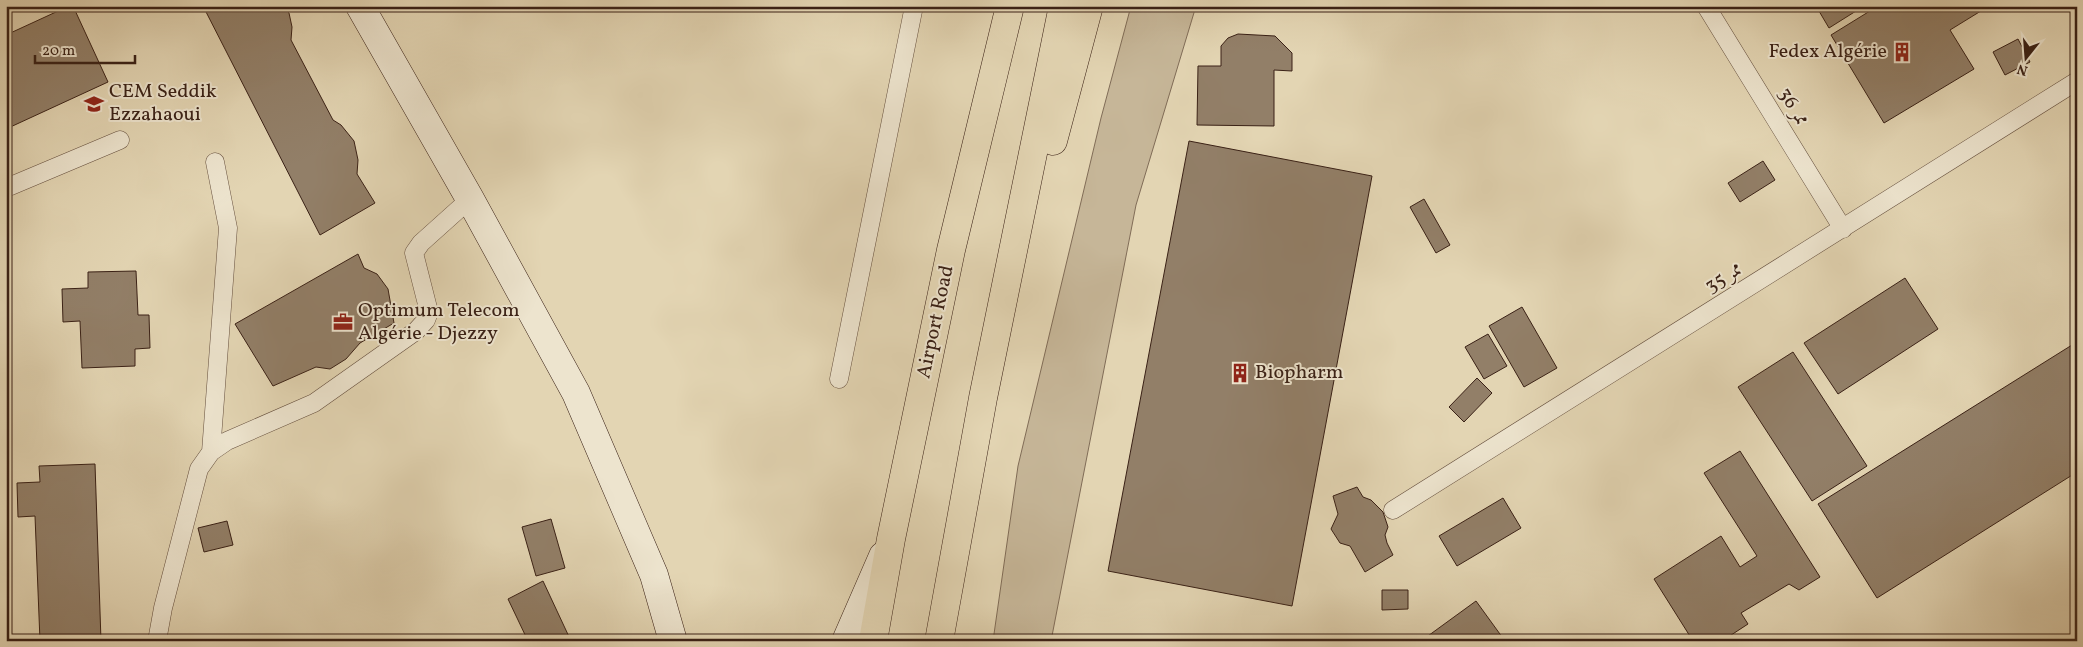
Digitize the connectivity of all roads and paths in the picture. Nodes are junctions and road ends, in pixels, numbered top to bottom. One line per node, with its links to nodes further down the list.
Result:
1 (360, 6): 11 (main road)
2 (914, 6): 13 (lane)
3 (1010, 6): 17 (highway, Airport Road)
4 (1063, 6): 14 (highway)
5 (1089, 6): 14 (highway)
6 (1706, 6): 12 (lane, ممر 36)
7 (2077, 81): 12 (lane, ممر 35)
8 (120, 140): 10 (lane)
9 (215, 162): 15 (lane)
10 (6, 188)
11 (470, 199): 15 (lane); 19 (main road)
12 (1843, 229): 16 (lane, ممر 35)
13 (839, 379)
14 (983, 398): 22 (highway)
15 (211, 452): 18 (lane)
16 (1393, 510)
17 (891, 539): 20 (main road); 21 (highway, Airport Road)
18 (157, 641)
19 (673, 641)
20 (846, 641)
21 (873, 641)
22 (939, 641)

